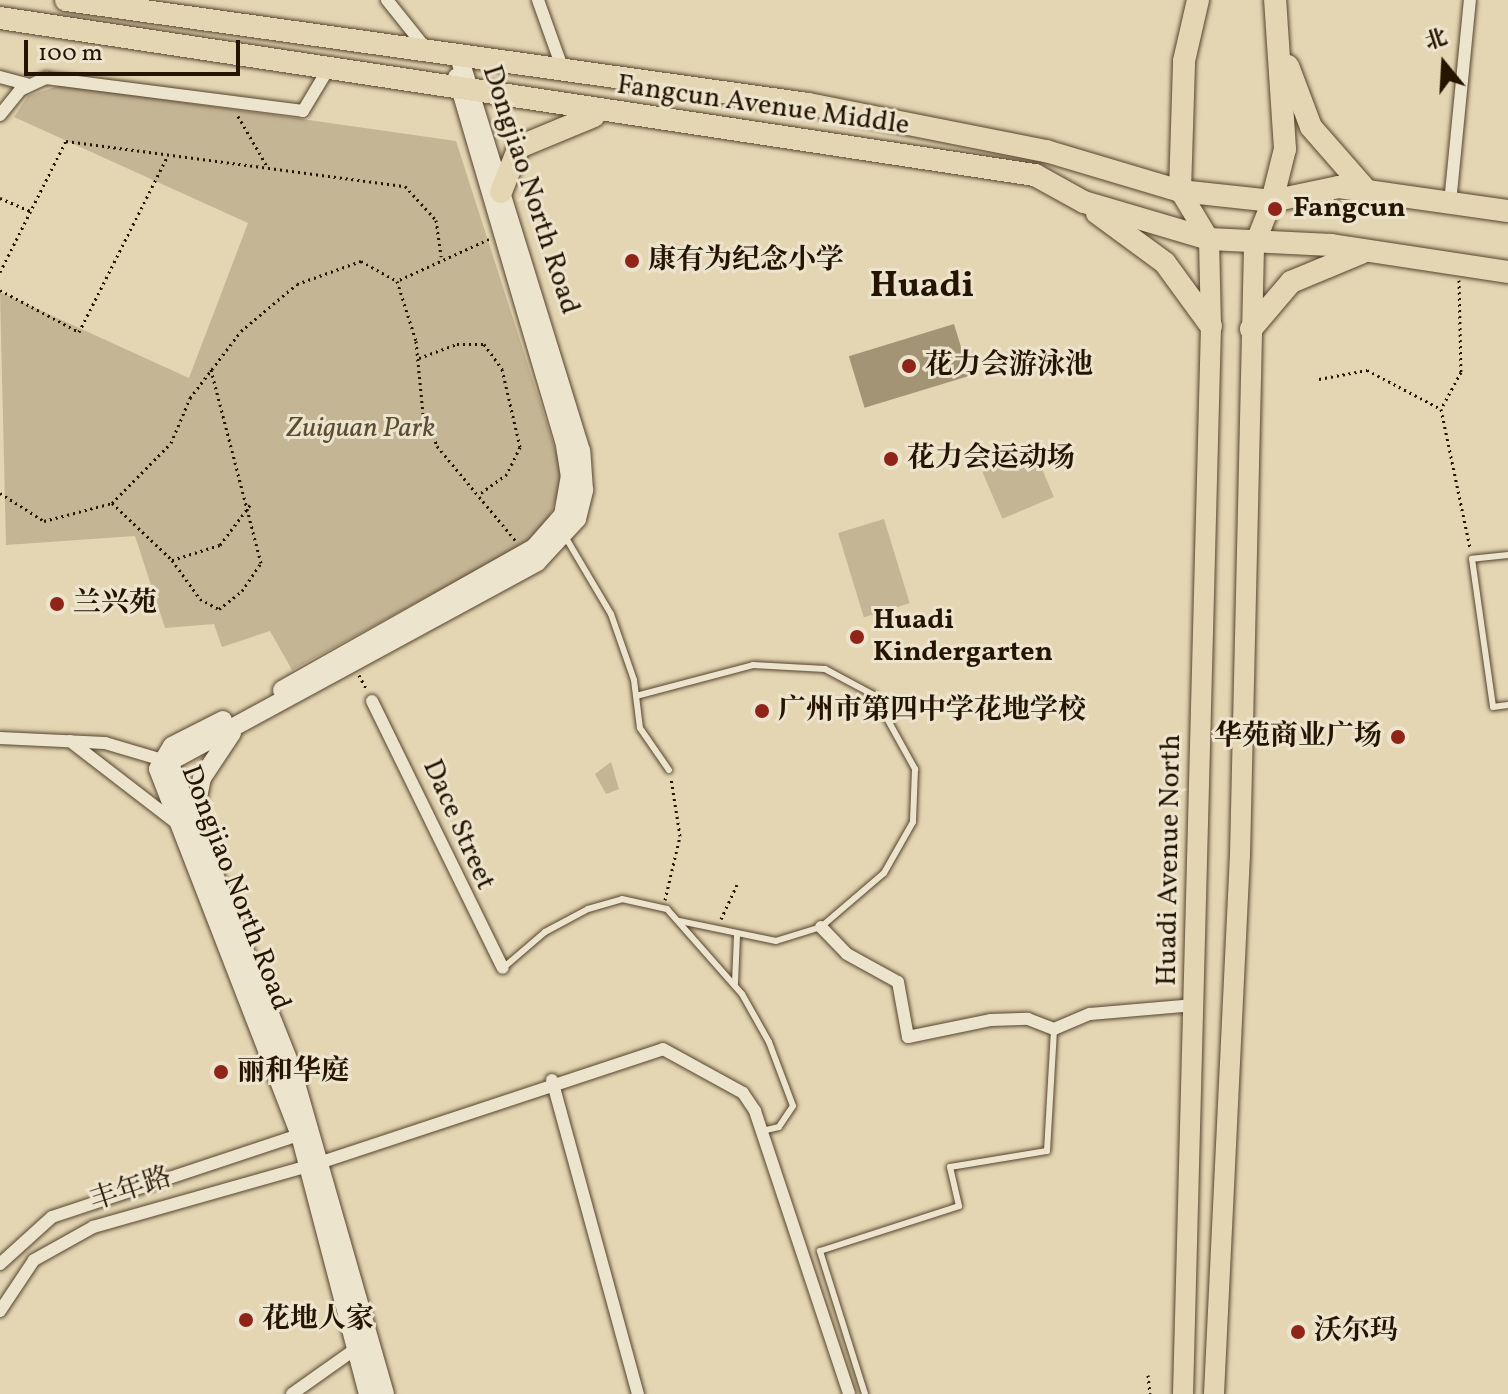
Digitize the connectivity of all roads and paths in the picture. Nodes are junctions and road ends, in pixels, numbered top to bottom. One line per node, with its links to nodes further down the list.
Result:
1 (66, 0): 9 (highway, Fangcun Avenue Middle)
2 (387, 0): 9 (street)
3 (538, 0): 11 (street)
4 (1198, 0): 21 (highway)
5 (1275, 0): 8 (highway)
6 (1470, 0): 27 (street)
7 (6, 19): 12 (highway, Fangcun Avenue Middle)
8 (1281, 47): 22 (highway); 25 (highway)
9 (431, 55): 10 (highway, Fangcun Avenue Middle)
10 (459, 58): 11 (highway, Fangcun Avenue Middle); 15 (main road, Dongjiao North Road)
11 (563, 70): 21 (highway, Fangcun Avenue Middle)
12 (327, 71): 15 (highway, Fangcun Avenue Middle); 16 (street)
13 (0, 77): 14 (street)
14 (29, 84): 16 (street); 18 (street)
15 (462, 92): 17 (highway, Fangcun Avenue Middle); 23 (main road, Dongjiao North Road); 30 (main road, Dongjiao North Road)
16 (228, 99): 20 (path)
17 (602, 114): 23 (highway); 26 (highway, Fangcun Avenue Middle)
18 (0, 115)
19 (168, 154): 20 (path); 28 (path); 39 (path)
20 (268, 168): 34 (path)
21 (1180, 191): 25 (highway, Fangcun Avenue Middle); 31 (main road)
22 (1367, 191): 25 (highway, Fangcun Avenue Middle); 27 (highway, Fangcun Avenue Middle)
23 (501, 192): 50 (main road, Dongjiao North Road)
24 (0, 198): 28 (path)
25 (1272, 201): 32 (main road)
26 (1084, 202): 31 (highway, Fangcun Avenue Middle); 40 (highway)
27 (1450, 203): 29 (highway, Fangcun Avenue Middle)
28 (31, 211): 36 (path)
29 (1508, 211)
30 (500, 235): 34 (path); 51 (main road, Dongjiao North Road)
31 (1209, 239): 32 (highway, Fangcun Avenue Middle); 40 (main road, Huadi Avenue North)
32 (1254, 246): 33 (highway, Fangcun Avenue Middle); 41 (main road)
33 (1384, 252): 35 (highway, Fangcun Avenue Middle); 41 (highway)
34 (441, 257): 38 (path)
35 (1458, 264): 37 (highway, Fangcun Avenue Middle); 45 (path)
36 (0, 272)
37 (1508, 272)
38 (397, 281): 42 (path); 43 (path)
39 (0, 290)
40 (1211, 326): 73 (main road, Huadi Avenue North)
41 (1251, 329): 91 (main road)
42 (419, 358): 47 (path); 47 (path)
43 (211, 368): 48 (path); 49 (path)
44 (1319, 379): 45 (path)
45 (1441, 409): 53 (path)
46 (0, 493): 48 (path)
47 (479, 494): 51 (path)
48 (112, 503): 54 (path)
49 (250, 504): 54 (path); 54 (path)
50 (566, 538): 55 (main road, Dongjiao North Road); 56 (lane)
51 (526, 553): 62 (main road, Dongjiao North Road)
52 (1508, 555): 53 (lane)
53 (1472, 559): 58 (lane)
54 (172, 560)
55 (354, 665): 57 (path); 59 (main road, Dongjiao North Road)
56 (636, 696): 63 (lane); 68 (lane)
57 (372, 701): 71 (street, Dace Street)
58 (1508, 705)
59 (239, 725): 62 (main road, Dongjiao North Road); 64 (main road)
60 (0, 738): 61 (street)
61 (67, 739): 62 (street); 64 (street)
62 (164, 758): 64 (main road, Dongjiao North Road)
63 (669, 770): 66 (path)
64 (186, 822): 77 (main road, Dongjiao North Road)
65 (737, 885): 69 (path)
66 (663, 907): 67 (lane); 71 (lane)
67 (679, 921): 69 (lane); 72 (lane)
68 (821, 927): 70 (lane); 74 (street)
69 (718, 931): 70 (lane)
70 (737, 936): 72 (lane)
71 (503, 968)
72 (736, 987): 76 (lane)
73 (1195, 1005): 74 (street); 90 (main road, Huadi Avenue North)
74 (1054, 1029): 88 (lane)
75 (552, 1080): 76 (street, 丰年路); 78 (street, 丰年路); 86 (street)
76 (762, 1131): 87 (street, 丰年路)
77 (306, 1133): 78 (main road, Dongjiao North Road); 79 (street)
78 (315, 1161): 80 (street, 丰年路); 81 (main road, Dongjiao North Road)
79 (0, 1264)
80 (0, 1311)
81 (364, 1344): 83 (street); 84 (main road, Dongjiao North Road); 85 (main road, Dongjiao North Road)
82 (1148, 1375): 89 (path)
83 (292, 1394)
84 (368, 1394)
85 (385, 1394)
86 (638, 1394)
87 (849, 1394)
88 (865, 1394)
89 (1150, 1394)
90 (1183, 1394)
91 (1214, 1394)

